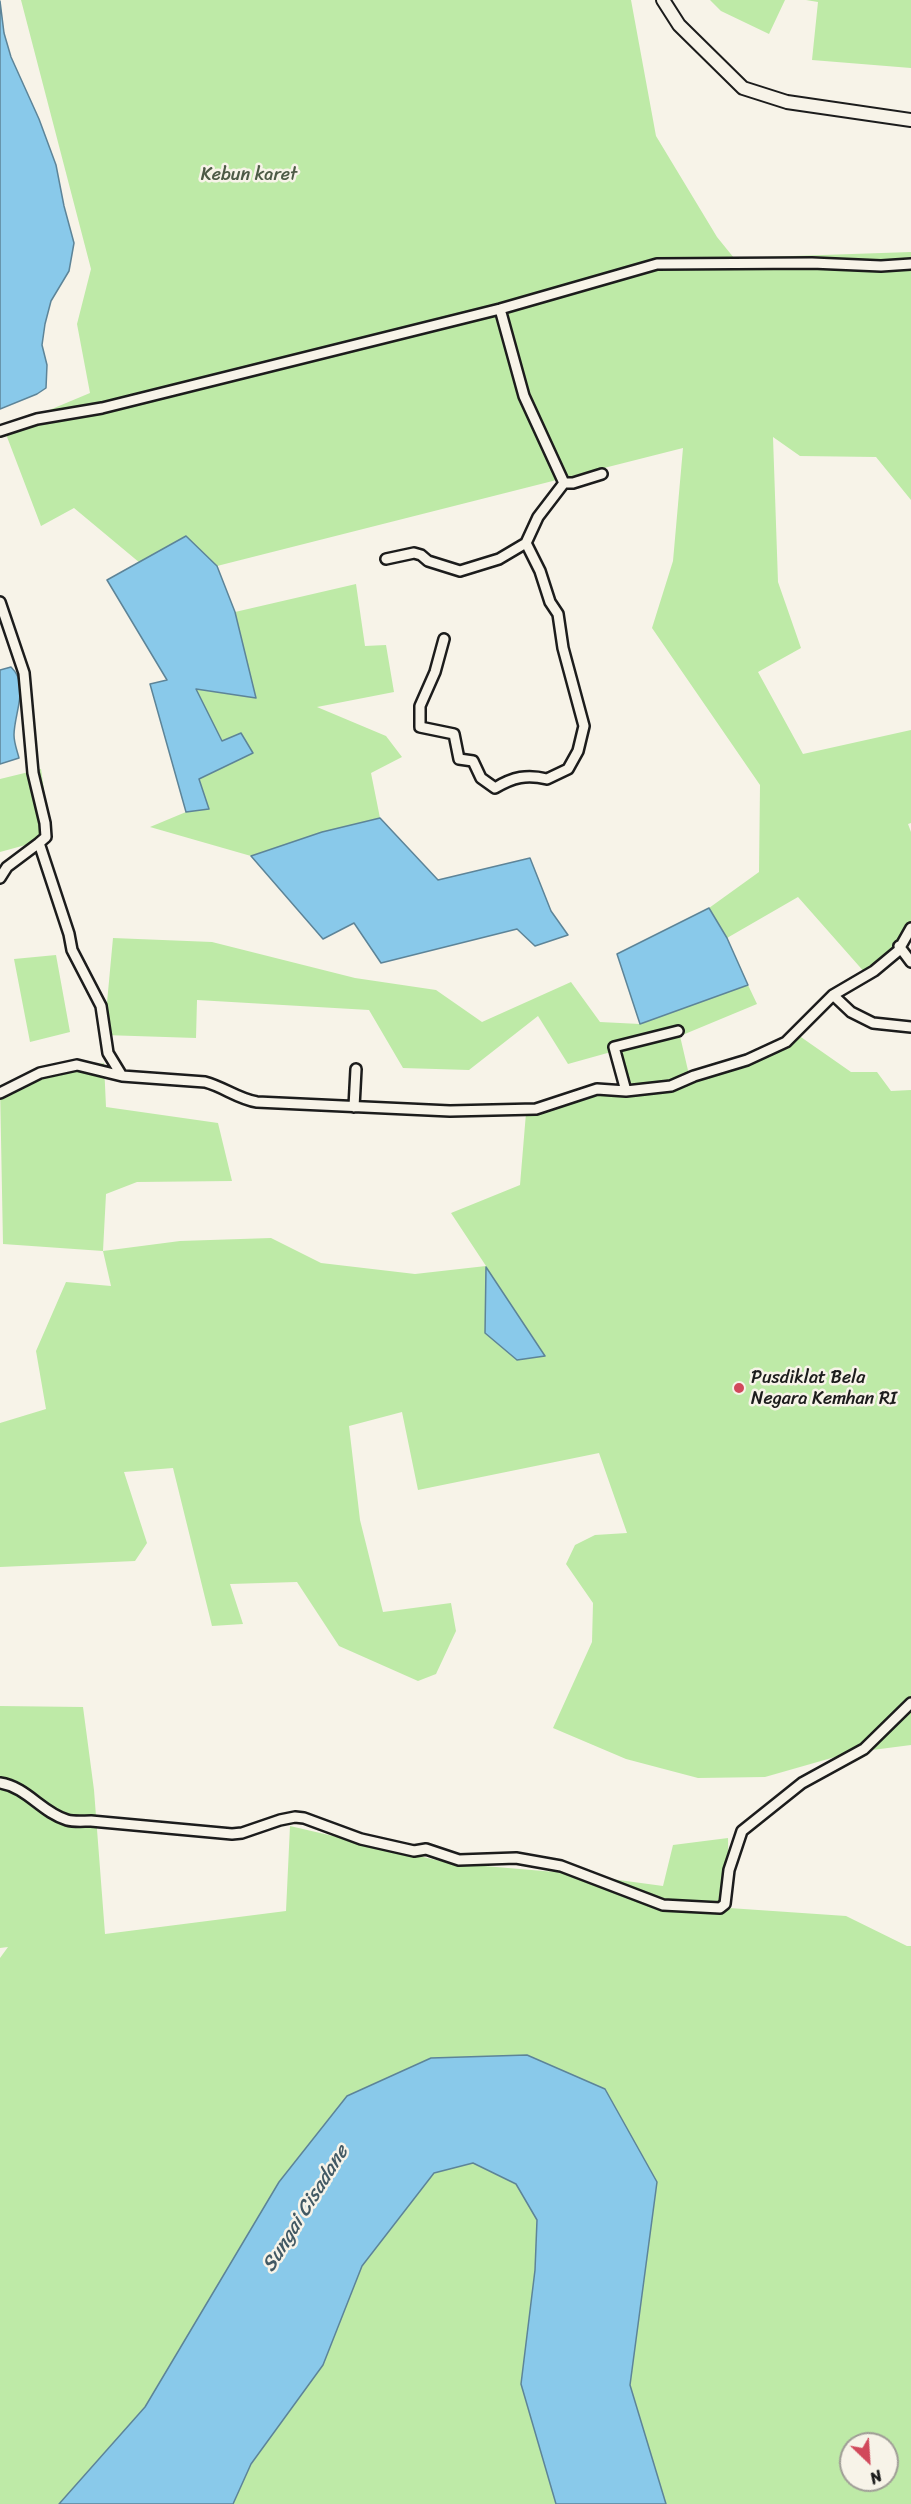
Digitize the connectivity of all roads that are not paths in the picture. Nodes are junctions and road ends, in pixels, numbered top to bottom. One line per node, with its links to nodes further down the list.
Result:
1 (663, 0): 2 (main road)
2 (911, 120)
3 (911, 264): 4 (street)
4 (500, 309): 5 (street); 7 (street)
5 (0, 431)
6 (602, 474): 7 (street)
7 (564, 483): 8 (street)
8 (526, 543): 9 (street); 11 (street)
9 (386, 559)
10 (0, 602): 12 (street)
11 (444, 639)
12 (39, 843): 13 (street); 21 (street)
13 (0, 878)
14 (911, 928): 15 (street)
15 (899, 946): 16 (street); 17 (street)
16 (911, 962)
17 (833, 995): 18 (street); 22 (street)
18 (911, 1026)
19 (678, 1031): 22 (street)
20 (356, 1069): 24 (street)
21 (122, 1076): 23 (street); 24 (street)
22 (626, 1091): 24 (street)
23 (0, 1093)
24 (354, 1107)
25 (911, 1703): 26 (street)
26 (0, 1783)

